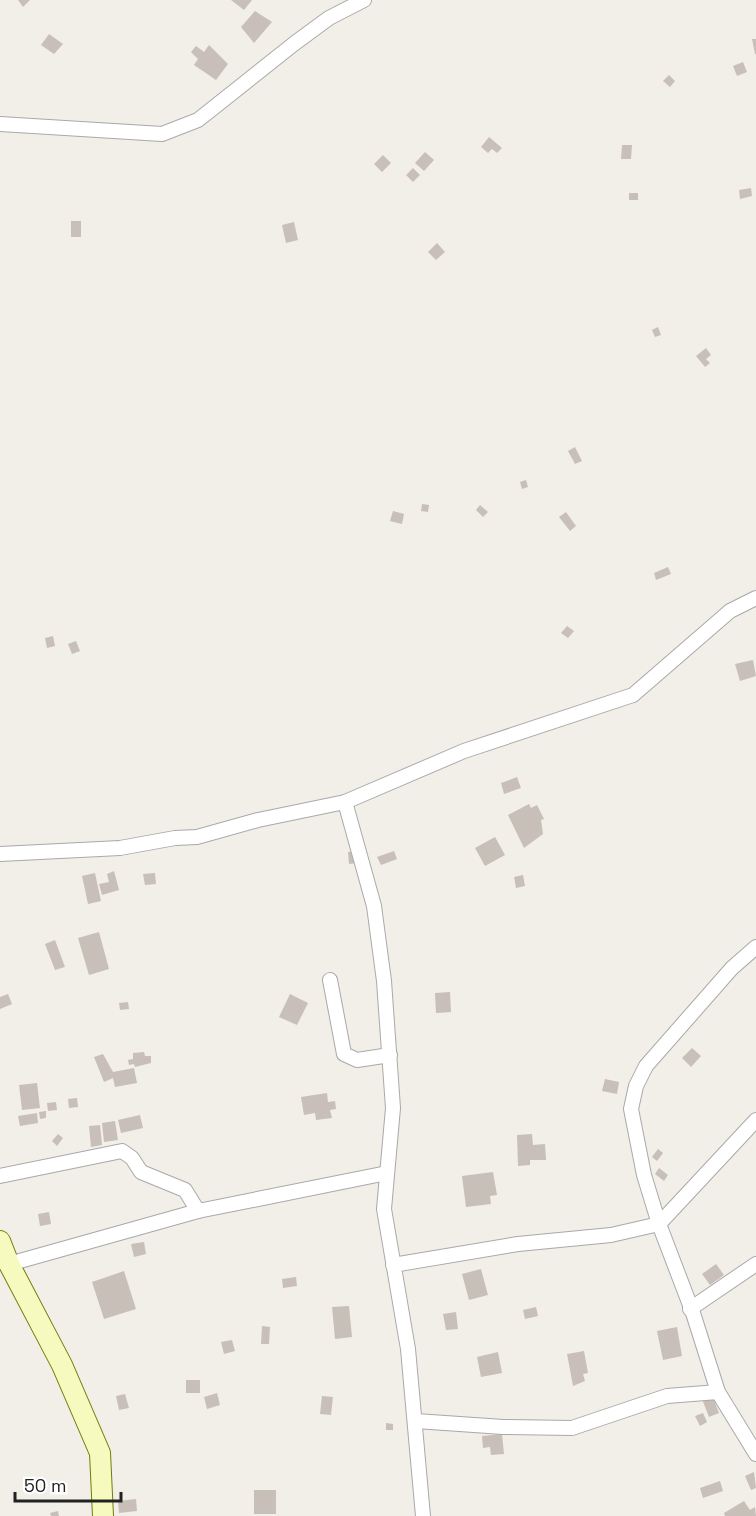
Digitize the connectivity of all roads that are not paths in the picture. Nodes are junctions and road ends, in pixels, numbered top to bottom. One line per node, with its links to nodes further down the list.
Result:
1 (364, 0): 2 (street)
2 (0, 124)
3 (756, 598): 4 (street)
4 (345, 802): 5 (street); 8 (street)
5 (0, 854)
6 (756, 947): 13 (street)
7 (330, 980): 8 (street)
8 (390, 1055): 10 (street)
9 (756, 1120): 13 (street)
10 (387, 1173): 12 (street); 17 (street)
11 (0, 1176): 12 (street)
12 (198, 1211): 15 (street)
13 (659, 1224): 17 (street); 18 (street)
14 (0, 1241): 15 (street)
15 (9, 1264): 22 (street)
16 (756, 1264): 18 (street)
17 (393, 1265): 20 (street)
18 (690, 1309): 19 (street)
19 (718, 1392): 20 (street); 21 (street)
20 (416, 1421): 23 (street)
21 (756, 1454)
22 (103, 1516)
23 (423, 1516)

